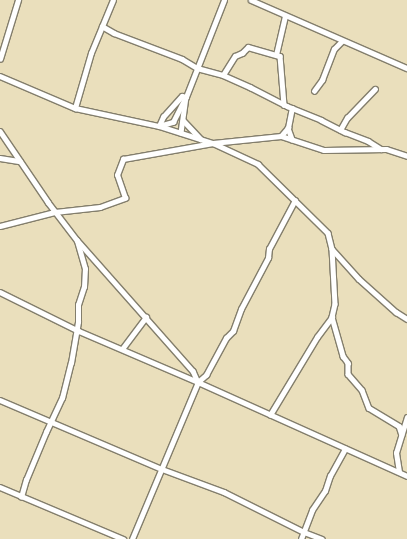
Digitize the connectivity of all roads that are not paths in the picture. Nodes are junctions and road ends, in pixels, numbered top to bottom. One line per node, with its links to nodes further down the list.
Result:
1 (18, 0): 9 (street)
2 (113, 0): 6 (street)
3 (224, 0): 10 (street)
4 (251, 0): 5 (street)
5 (285, 16): 7 (street); 8 (street)
6 (102, 26): 10 (street); 18 (street)
7 (342, 41): 11 (street); 15 (street)
8 (276, 55): 13 (street); 17 (street)
9 (0, 59)
10 (197, 68): 13 (street); 16 (street)
11 (407, 68)
12 (0, 76): 18 (street)
13 (223, 76): 17 (street)
14 (375, 89): 23 (street)
15 (314, 91)
16 (186, 98): 20 (street); 21 (street); 21 (street)
17 (284, 105): 19 (street)
18 (75, 108): 21 (street)
19 (292, 108): 22 (street); 23 (street)
20 (183, 120): 25 (street); 28 (street)
21 (160, 126): 25 (street)
22 (288, 128): 26 (street); 27 (street)
23 (340, 130): 30 (street)
24 (0, 131): 33 (street)
25 (181, 133): 28 (street)
26 (281, 136): 27 (street); 29 (street)
27 (292, 139): 30 (street)
28 (202, 140): 29 (street)
29 (213, 143): 34 (street); 35 (street)
30 (381, 150): 31 (street)
31 (407, 156)
32 (0, 158): 33 (street)
33 (20, 161): 35 (street)
34 (295, 200): 38 (street); 45 (street)
35 (55, 212): 36 (street); 37 (street)
36 (0, 226)
37 (77, 240): 40 (street); 43 (street)
38 (332, 248): 41 (street); 42 (street)
39 (0, 292): 43 (street)
40 (146, 317): 44 (street); 45 (street)
41 (332, 317): 47 (street); 50 (street)
42 (407, 319)
43 (77, 330): 44 (street); 49 (street)
44 (122, 349): 45 (street)
45 (198, 382): 47 (street); 52 (street)
46 (0, 400): 49 (street)
47 (270, 416): 51 (street)
48 (407, 418): 50 (street)
49 (51, 422): 52 (street); 56 (street)
50 (402, 435): 53 (street)
51 (345, 449): 53 (street); 57 (street)
52 (162, 469): 57 (street); 59 (street)
53 (399, 472): 54 (street)
54 (407, 476)
55 (0, 487): 56 (street)
56 (21, 497): 58 (street)
57 (304, 532): 60 (street); 61 (street)
58 (123, 539)
59 (132, 539)
60 (301, 539)
61 (322, 539)

